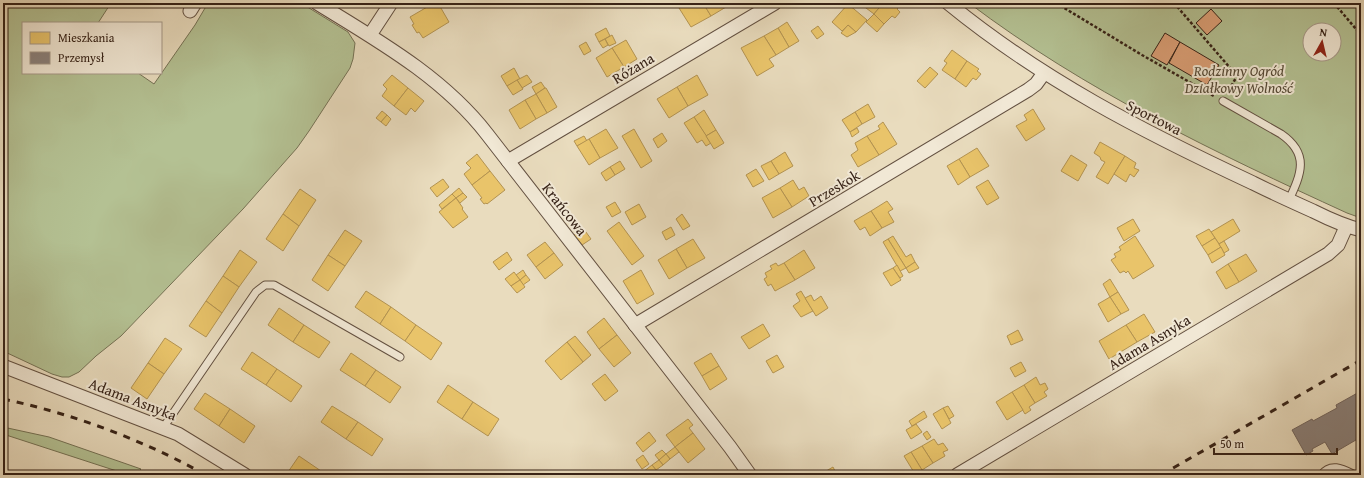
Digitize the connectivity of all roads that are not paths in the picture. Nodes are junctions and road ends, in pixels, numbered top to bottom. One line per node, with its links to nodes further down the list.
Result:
1 (317, 3): 5 (street, Krańcowa)
2 (391, 3): 5 (street)
3 (775, 3): 8 (street, Różana)
4 (948, 3): 6 (street, Sportowa)
5 (370, 35): 8 (street, Krańcowa)
6 (1044, 73): 9 (street, Sportowa); 12 (street, Przeskok)
7 (1223, 101): 9 (lane)
8 (508, 161): 12 (street, Krańcowa)
9 (1289, 200): 10 (street, Sportowa)
10 (1346, 227): 11 (street, Sportowa); 18 (street, Adama Asnyka)
11 (1361, 230)
12 (635, 325): 17 (street, Krańcowa)
13 (400, 357): 15 (lane)
14 (3, 366): 15 (street, Adama Asnyka)
15 (163, 428): 16 (street, Adama Asnyka)
16 (245, 475)
17 (750, 475)
18 (957, 475)
19 (1321, 475): 20 (lane)
20 (1355, 475)

